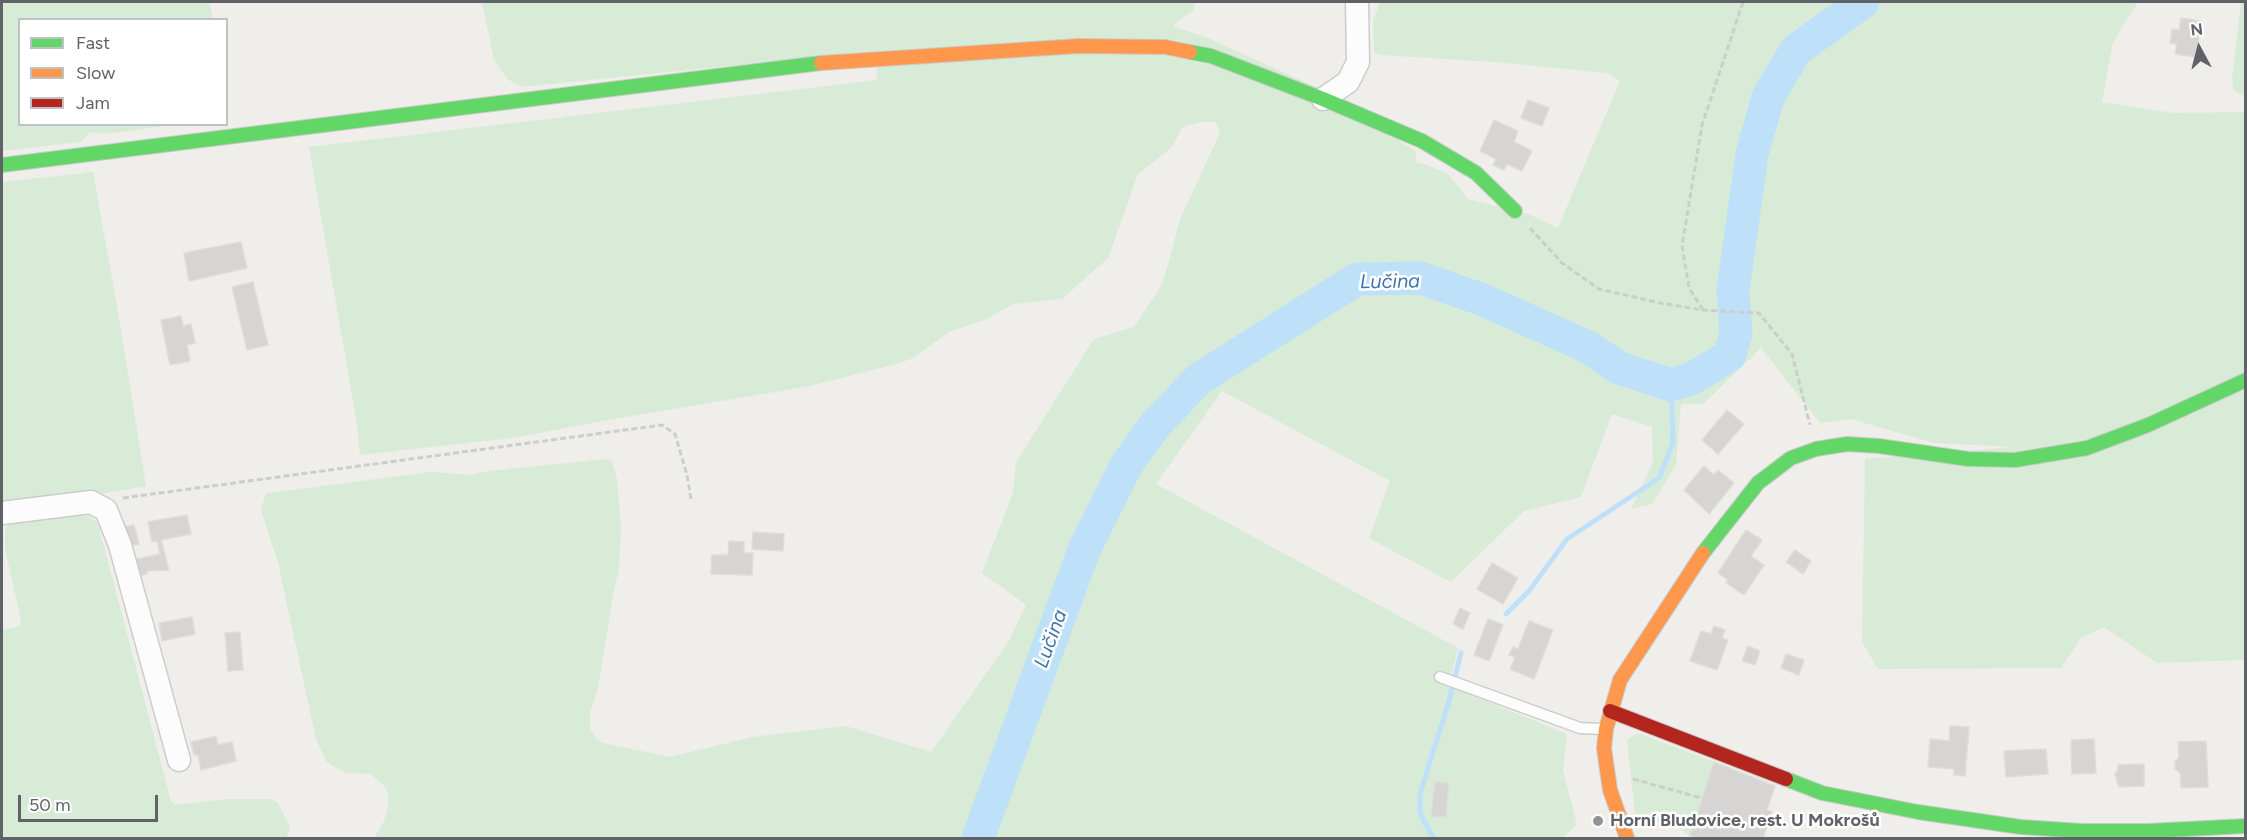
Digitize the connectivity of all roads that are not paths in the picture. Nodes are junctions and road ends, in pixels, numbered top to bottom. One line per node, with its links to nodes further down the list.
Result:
1 (1357, 2): 2 (street)
2 (1323, 99): 3 (street); 4 (street)
3 (2, 165)
4 (1515, 211)
5 (2246, 380): 8 (street)
6 (2, 513): 10 (street)
7 (1445, 679): 9 (lane)
8 (1610, 711): 9 (street); 11 (street)
9 (1606, 729): 12 (street)
10 (179, 760)
11 (2246, 826)
12 (1628, 838)

